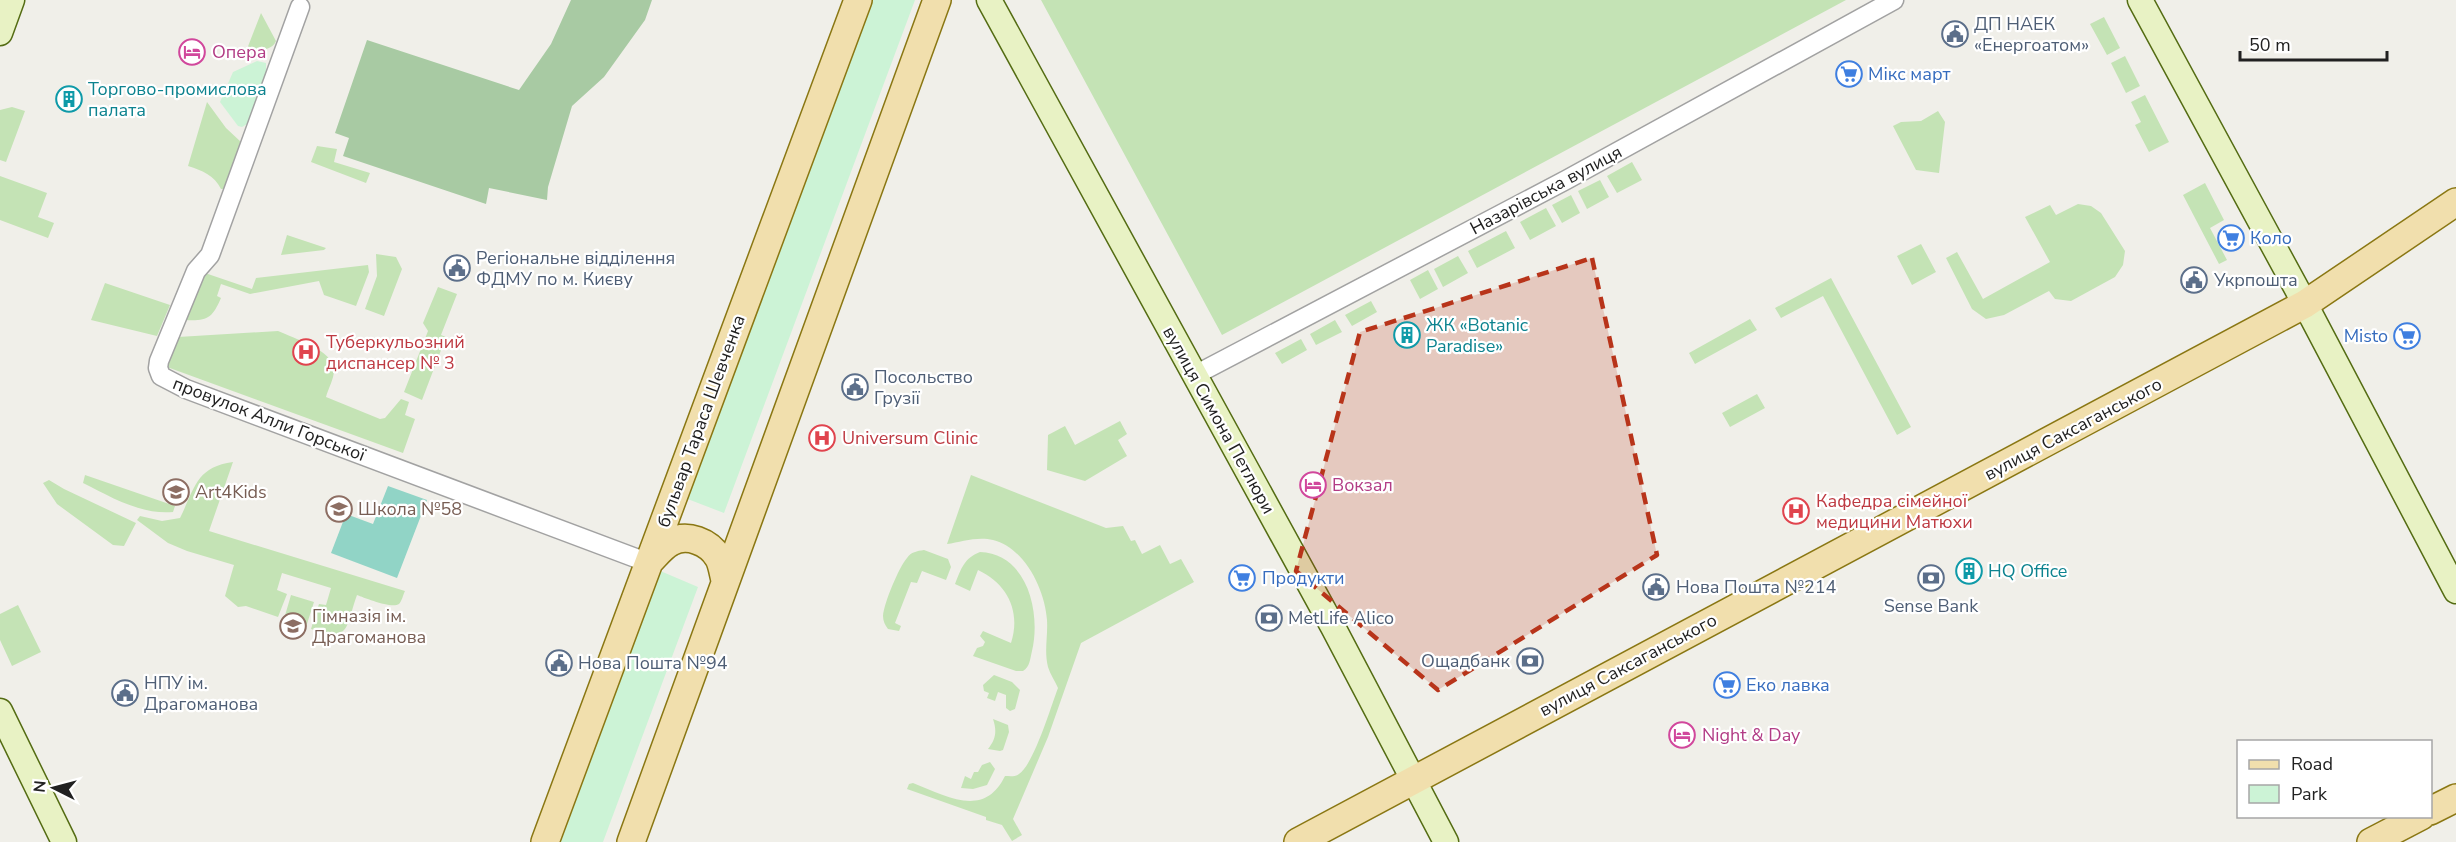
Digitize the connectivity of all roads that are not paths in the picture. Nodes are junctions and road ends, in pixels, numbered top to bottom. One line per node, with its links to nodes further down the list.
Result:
1 (12, 0): 8 (main road)
2 (858, 0): 12 (main road, бульвар Тараса Шевченка)
3 (937, 0): 13 (main road)
4 (989, 0): 11 (main road, вулиця Симона Петлюри)
5 (1894, 0): 11 (street, Назарівська вулиця)
6 (2140, 0): 10 (main road)
7 (300, 7): 12 (street, провулок Алли Горської)
8 (0, 33)
9 (2456, 202): 10 (main road, вулиця Саксаганського)
10 (2305, 304): 14 (main road); 16 (main road, вулиця Саксаганського)
11 (1195, 375): 16 (main road, вулиця Симона Петлюри)
12 (649, 563): 13 (main road); 21 (main road, бульвар Тараса Шевченка)
13 (725, 580): 22 (main road)
14 (2456, 591)
15 (0, 711): 20 (main road)
16 (1414, 779): 23 (main road, вулиця Саксаганського); 24 (main road, вулиця Симона Петлюри)
17 (2456, 798): 18 (main road)
18 (2432, 811)
19 (2417, 818): 25 (main road)
20 (64, 842)
21 (545, 842)
22 (630, 842)
23 (1298, 842)
24 (1446, 842)
25 (2372, 842)

